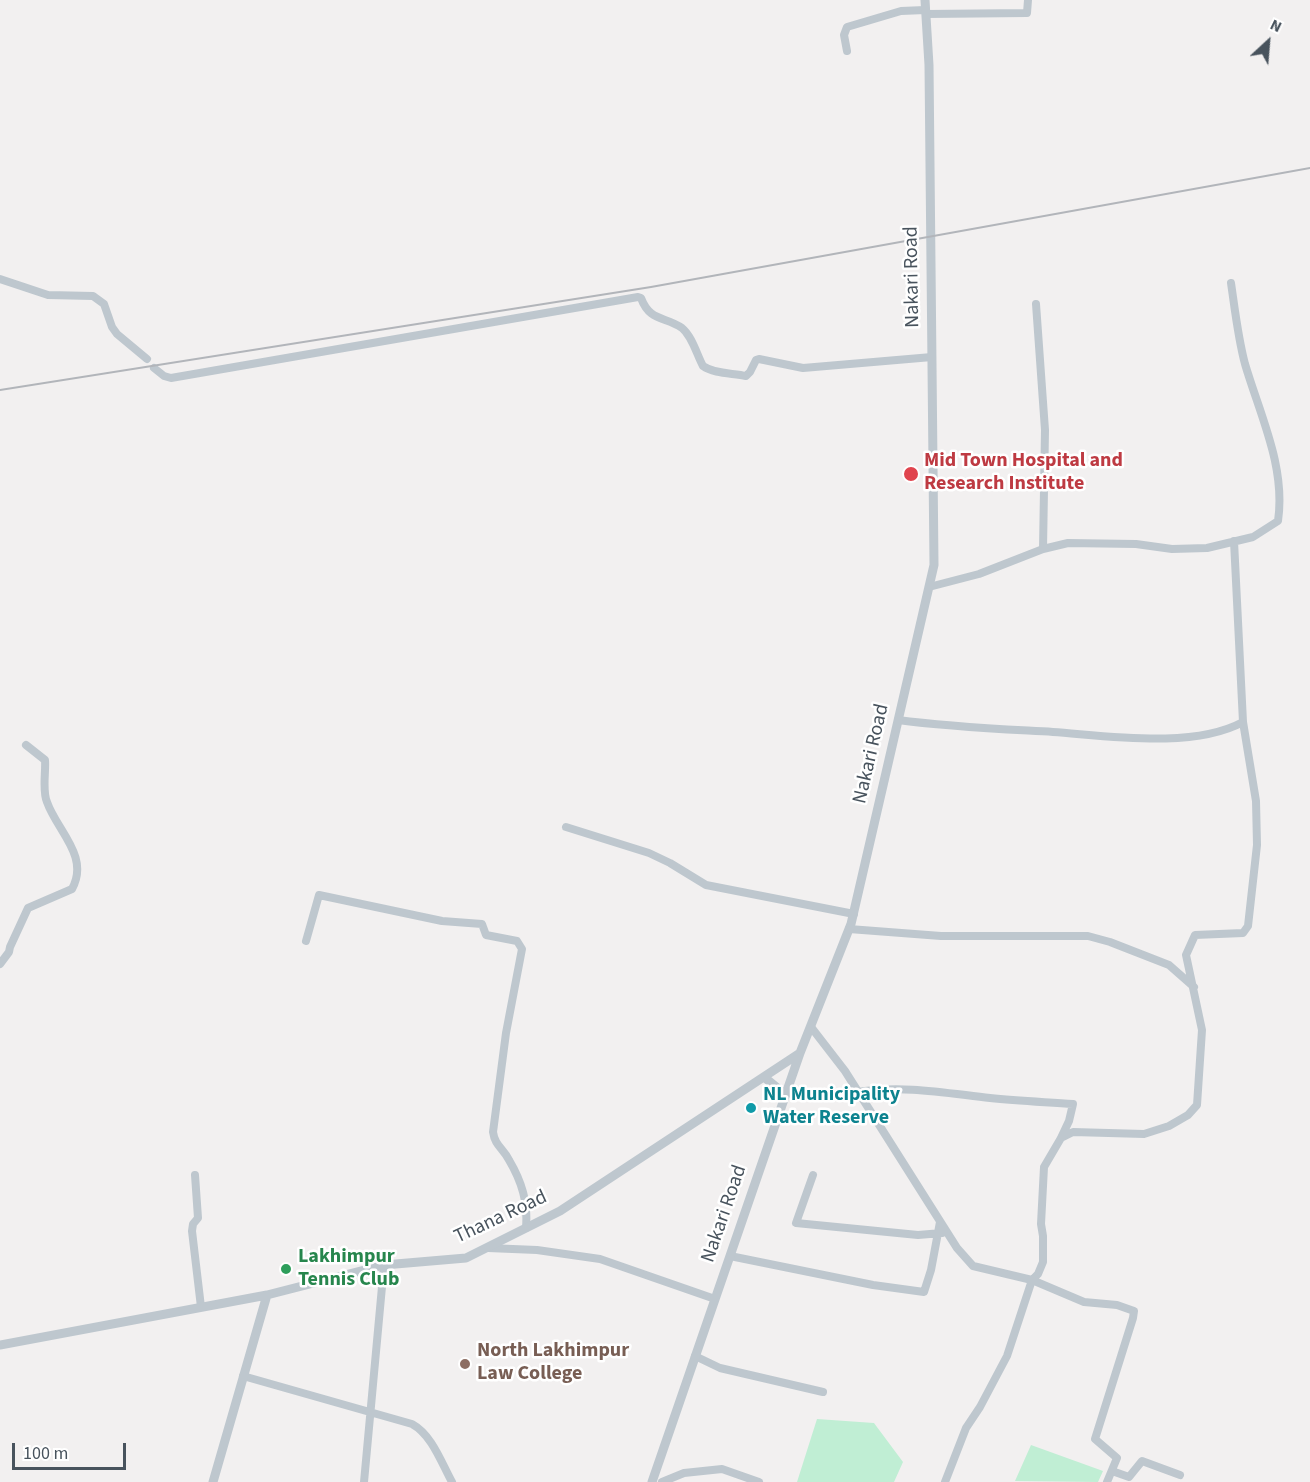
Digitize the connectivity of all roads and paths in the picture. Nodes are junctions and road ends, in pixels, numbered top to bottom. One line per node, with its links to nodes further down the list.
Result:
1 (1028, 0): 2 (street)
2 (925, 8): 3 (street); 7 (street, Nakari Road)
3 (847, 51)
4 (0, 279): 8 (street)
5 (1230, 283): 10 (street)
6 (1036, 304): 11 (street)
7 (932, 357): 9 (street); 12 (street, Nakari Road)
8 (147, 359)
9 (154, 368)
10 (1234, 541): 11 (street); 14 (street)
11 (1044, 549): 12 (street)
12 (929, 587): 13 (street, Nakari Road)
13 (898, 720): 14 (street); 17 (street, Nakari Road)
14 (1243, 722): 21 (street)
15 (26, 745): 20 (street)
16 (566, 827): 17 (street)
17 (854, 914): 18 (street, Nakari Road)
18 (849, 929): 21 (street); 22 (street, Nakari Road)
19 (306, 941): 30 (street)
20 (0, 964)
21 (1194, 987): 27 (street)
22 (811, 1027): 23 (street, Nakari Road); 25 (street)
23 (800, 1053): 24 (street, Thana Road); 26 (street, Nakari Road)
24 (764, 1077): 26 (street); 30 (street, Thana Road)
25 (858, 1092): 27 (street); 31 (street)
26 (786, 1095): 33 (street, Nakari Road)
27 (1061, 1138): 35 (street)
28 (195, 1175): 38 (street)
29 (813, 1175): 31 (street)
30 (526, 1228): 32 (street, Thana Road)
31 (942, 1233): 33 (street); 35 (street)
32 (486, 1248): 34 (street, Thana Road); 37 (street)
33 (730, 1256): 37 (street, Nakari Road)
34 (384, 1265): 36 (street, Thana Road); 43 (street)
35 (1032, 1280): 44 (street); 52 (street)
36 (267, 1295): 38 (street, Thana Road); 41 (street)
37 (715, 1299): 40 (street, Nakari Road)
38 (201, 1307): 39 (street, Thana Road)
39 (0, 1345)
40 (695, 1356): 42 (street); 49 (street, Nakari Road)
41 (243, 1376): 43 (street); 46 (street)
42 (823, 1392)
43 (371, 1412): 47 (street); 48 (street)
44 (1112, 1471): 45 (street); 53 (street)
45 (1180, 1475)
46 (213, 1482)
47 (364, 1482)
48 (452, 1482)
49 (652, 1482)
50 (662, 1482): 51 (street)
51 (759, 1482)
52 (945, 1482)
53 (1107, 1482)

